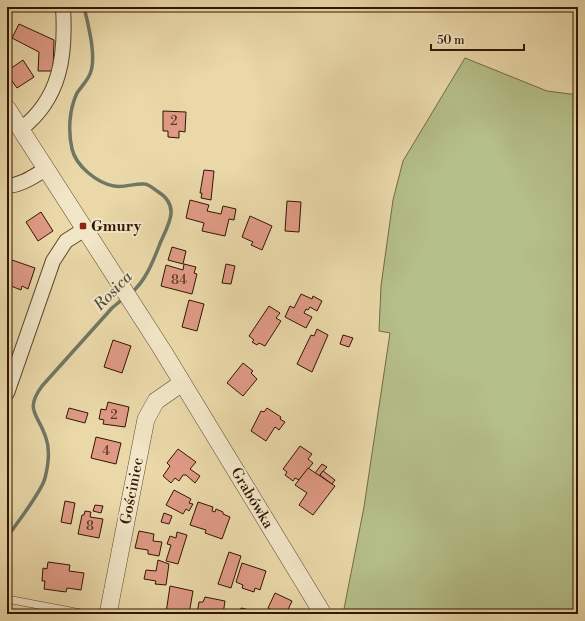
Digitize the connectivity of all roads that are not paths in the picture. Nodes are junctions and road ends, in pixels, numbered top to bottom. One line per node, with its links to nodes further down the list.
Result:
1 (63, 7): 3 (street)
2 (7, 108): 3 (street, Grabówka)
3 (21, 129): 4 (street, Grabówka)
4 (46, 169): 5 (street); 6 (street, Grabówka)
5 (7, 186)
6 (85, 230): 7 (street, Grabówka); 8 (street)
7 (182, 383): 11 (street, Gościniec); 12 (street, Grabówka)
8 (7, 392)
9 (7, 599): 10 (lane)
10 (86, 614)
11 (108, 614)
12 (323, 614)

